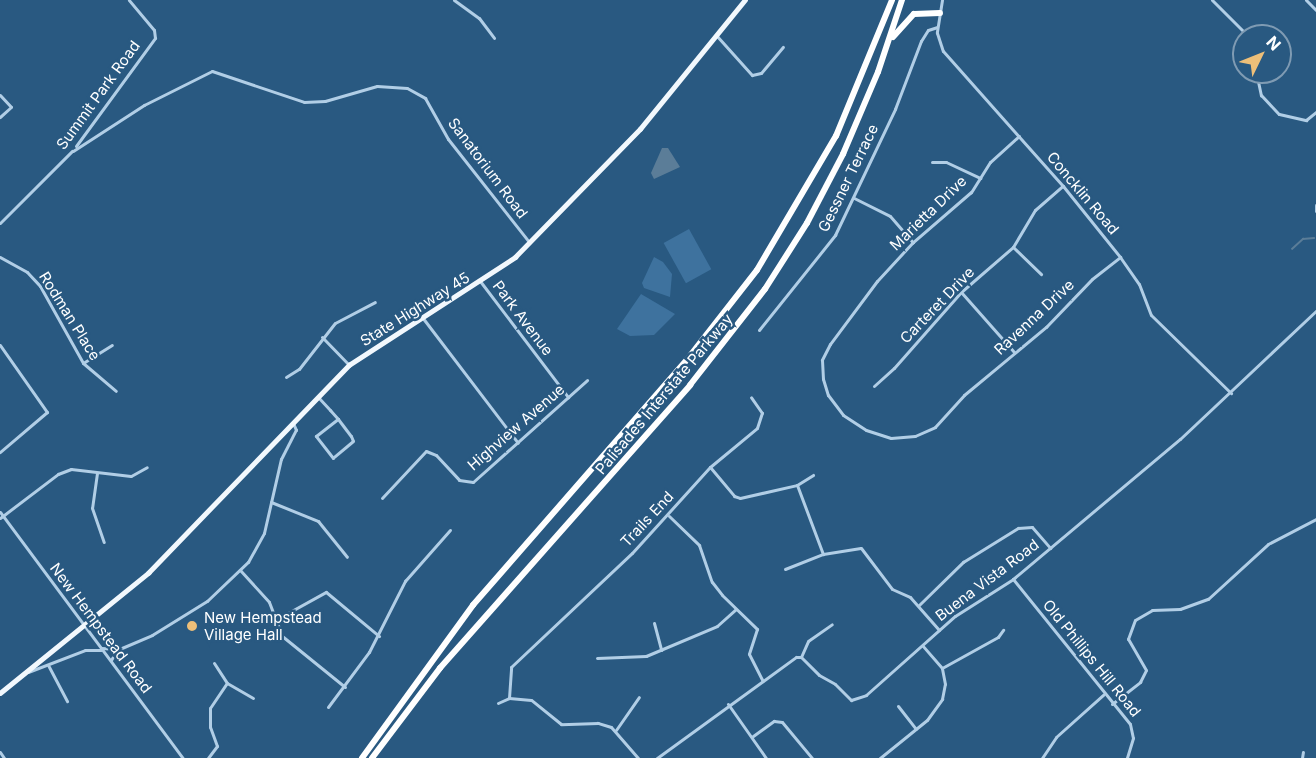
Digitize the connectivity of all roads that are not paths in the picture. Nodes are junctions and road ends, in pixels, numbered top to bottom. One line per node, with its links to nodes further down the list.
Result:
1 (129, 0): 22 (street, Summit Park Road)
2 (454, 0): 14 (street)
3 (745, 0): 13 (main road, State Highway 45)
4 (892, 0): 122 (highway, Palisades Interstate Parkway)
5 (902, 0): 16 (highway, Palisades Interstate Parkway)
6 (942, 0): 10 (street, Concklin Road)
7 (1212, 0): 11 (street)
8 (1306, 0): 9 (street)
9 (1316, 10)
10 (940, 13): 12 (street, Concklin Road); 16 (highway)
11 (1236, 24)
12 (938, 27): 21 (street, Concklin Road); 26 (street, Gessner Terrace)
13 (716, 36): 15 (street); 31 (main road, State Highway 45)
14 (494, 38)
15 (783, 47)
16 (874, 82): 123 (highway, Palisades Interstate Parkway)
17 (1257, 84): 19 (street)
18 (0, 95): 20 (street)
19 (1316, 112)
20 (0, 117)
21 (1019, 136): 24 (street, Marietta Drive); 25 (street, Concklin Road)
22 (73, 151): 29 (street, Summit Park Road); 31 (street, Sanatorium Road)
23 (932, 162): 24 (street)
24 (980, 178): 30 (street, Marietta Drive)
25 (1064, 186): 32 (street, Carteret Drive); 34 (street, Concklin Road)
26 (854, 198): 30 (street); 41 (street, Gessner Terrace)
27 (1316, 205): 28 (street)
28 (1316, 211)
29 (0, 223)
30 (913, 242): 53 (street, Marietta Drive)
31 (530, 243): 36 (main road, State Highway 45)
32 (1013, 247): 35 (street); 37 (street, Carteret Drive)
33 (0, 257): 46 (street, Rodman Place)
34 (1120, 257): 45 (street, Ravenna Drive); 52 (street, Concklin Road)
35 (1041, 274)
36 (480, 281): 40 (main road, State Highway 45); 56 (street, Park Avenue)
37 (961, 292): 45 (street); 50 (street, Carteret Drive)
38 (375, 302): 42 (street)
39 (1316, 311): 52 (street, Buena Vista Road)
40 (422, 317): 47 (main road, State Highway 45); 59 (street)
41 (759, 330)
42 (322, 337): 47 (street); 48 (street)
43 (0, 345): 60 (street)
44 (112, 345): 46 (street)
45 (1015, 353): 53 (street, Ravenna Drive)
46 (83, 363): 51 (street, Rodman Place)
47 (349, 365): 54 (main road, State Highway 45)
48 (286, 377)
49 (587, 380): 56 (street, Highview Avenue)
50 (874, 386)
51 (116, 391)
52 (1231, 393): 73 (street, Buena Vista Road)
53 (964, 395)
54 (316, 396): 57 (street); 58 (main road, State Highway 45)
55 (751, 397): 62 (street, Trails End)
56 (568, 398): 59 (street, Highview Avenue)
57 (338, 419): 57 (street)
58 (292, 421): 67 (street); 84 (main road, State Highway 45)
59 (518, 443): 66 (street, Highview Avenue)
60 (0, 452)
61 (147, 467): 63 (street)
62 (710, 467): 65 (street); 69 (street, Trails End)
63 (97, 473): 68 (street); 72 (street)
64 (813, 475): 65 (street)
65 (796, 486): 74 (street)
66 (382, 498)
67 (271, 502): 75 (street); 77 (street)
68 (1, 515): 84 (street, New Hempstead Road)
69 (669, 516): 80 (street); 107 (street, Trails End)
70 (1316, 519): 111 (street)
71 (450, 530): 87 (street)
72 (104, 542)
73 (1050, 548): 78 (street, Buena Vista Road); 79 (street)
74 (823, 554): 76 (street); 79 (street)
75 (347, 557)
76 (785, 569)
77 (240, 570): 81 (street); 90 (street)
78 (1013, 579): 85 (street, Buena Vista Road); 104 (street, Old Phillips Hill Road)
79 (919, 605): 85 (street)
80 (736, 609): 91 (street); 100 (street)
81 (277, 619): 87 (street); 102 (street)
82 (654, 622): 91 (street)
83 (832, 624): 93 (street)
84 (85, 627): 88 (street, New Hempstead Road); 99 (main road, State Highway 45)
85 (939, 630): 89 (street, Buena Vista Road)
86 (1003, 630): 98 (street)
87 (379, 636): 102 (street)
88 (99, 646): 90 (street); 92 (street, New Hempstead Road)
89 (923, 646): 93 (street, Buena Vista Road); 98 (street)
90 (121, 648): 95 (street)
91 (661, 650): 94 (street)
92 (104, 652): 95 (street, New Hempstead Road); 97 (street)
93 (801, 657): 100 (street)
94 (597, 658)
95 (111, 660): 120 (street, New Hempstead Road)
96 (214, 663): 101 (street)
97 (48, 665): 99 (street); 108 (street)
98 (942, 668): 114 (street)
99 (26, 672): 103 (main road, State Highway 45)
100 (763, 681): 110 (street)
101 (227, 683): 106 (street); 121 (street)
102 (345, 687): 113 (street)
103 (0, 693)
104 (1104, 694): 111 (street, Old Phillips Hill Road); 129 (street)
105 (639, 697): 115 (street)
106 (254, 698)
107 (509, 698): 109 (street); 115 (street)
108 (67, 701)
109 (498, 703)
110 (728, 704): 116 (street); 125 (street)
111 (1112, 704): 130 (street, Old Phillips Hill Road)
112 (898, 706): 114 (street)
113 (328, 707)
114 (916, 729): 128 (street)
115 (616, 730): 124 (street)
116 (753, 736): 126 (street); 127 (street)
117 (0, 752): 119 (street)
118 (1303, 752): 131 (street)
119 (4, 758)
120 (183, 758)
121 (208, 758)
122 (361, 758)
123 (372, 758)
124 (638, 758)
125 (657, 758)
126 (766, 758)
127 (812, 758)
128 (880, 758)
129 (1042, 758)
130 (1127, 758)
131 (1302, 758)

